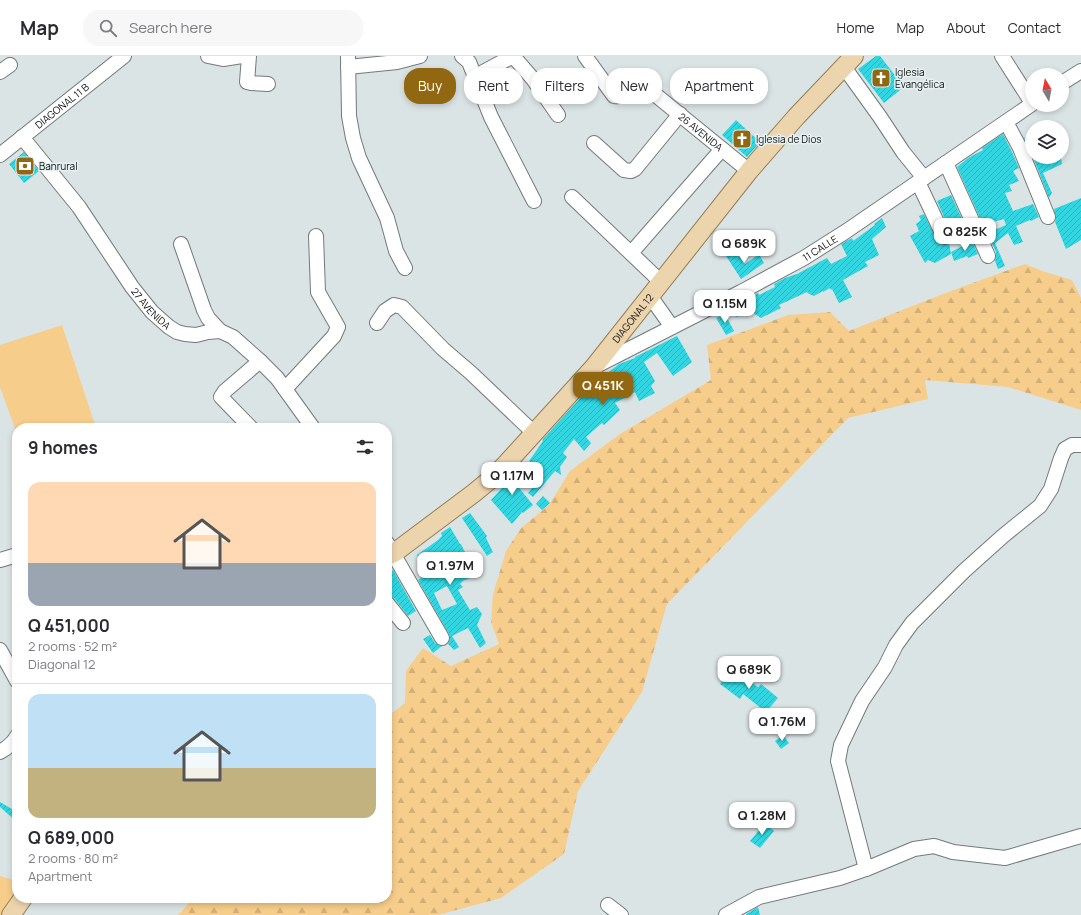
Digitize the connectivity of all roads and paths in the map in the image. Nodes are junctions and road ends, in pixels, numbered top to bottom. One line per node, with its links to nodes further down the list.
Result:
1 (124, 56): 23 (street, DIAGONAL 11 B)
2 (208, 56): 3 (street)
3 (242, 56)
4 (249, 56): 16 (street)
5 (420, 56): 10 (street)
6 (462, 56): 12 (street)
7 (513, 56): 13 (street); 21 (street)
8 (585, 56): 20 (street, 26 AVENIDA)
9 (1002, 56): 17 (street)
10 (348, 62): 38 (street)
11 (849, 62): 28 (main road, DIAGONAL 12); 29 (street)
12 (471, 68)
13 (491, 68)
14 (1081, 71): 15 (street)
15 (1069, 79)
16 (268, 84)
17 (1025, 92)
18 (486, 104): 31 (street)
19 (1025, 108): 22 (street, 11 CALLE)
20 (680, 114): 24 (street); 25 (street, 26 AVENIDA)
21 (558, 115)
22 (1006, 122): 27 (street, 11 CALLE); 32 (street)
23 (22, 137): 26 (street, DIAGONAL 11 B); 42 (street, 27 AVENIDA)
24 (594, 144)
25 (722, 149): 28 (street, 26 AVENIDA); 36 (street)
26 (1, 153)
27 (946, 163): 29 (street, 11 CALLE); 37 (street)
28 (749, 171): 39 (main road, DIAGONAL 12)
29 (921, 180): 34 (street); 41 (street, 11 CALLE)
30 (572, 197): 36 (street)
31 (534, 201)
32 (1048, 217)
33 (316, 236): 45 (street)
34 (944, 236)
35 (181, 244): 42 (street)
36 (631, 253): 39 (street)
37 (988, 256)
38 (405, 268)
39 (655, 289): 41 (street); 44 (main road, DIAGONAL 12)
40 (377, 323): 48 (street)
41 (672, 327): 44 (street, 11 CALLE)
42 (220, 331): 43 (street)
43 (260, 361): 45 (street); 46 (street)
44 (594, 366): 48 (main road, DIAGONAL 12)
45 (285, 389): 47 (street)
46 (246, 423)
47 (309, 423)
48 (534, 433): 50 (main road, DIAGONAL 12)
49 (1081, 445): 62 (street)
50 (392, 549)
51 (12, 556): 53 (street)
52 (392, 556): 56 (street)
53 (0, 560)
54 (392, 609): 55 (street)
55 (403, 623)
56 (442, 638)
57 (0, 650): 58 (street)
58 (12, 672)
59 (12, 743): 60 (street)
60 (0, 752)
61 (1081, 836): 62 (street)
62 (866, 869): 67 (street)
63 (19, 903): 65 (main road)
64 (608, 905): 66 (street)
65 (11, 915)
66 (620, 915)
67 (726, 915)

